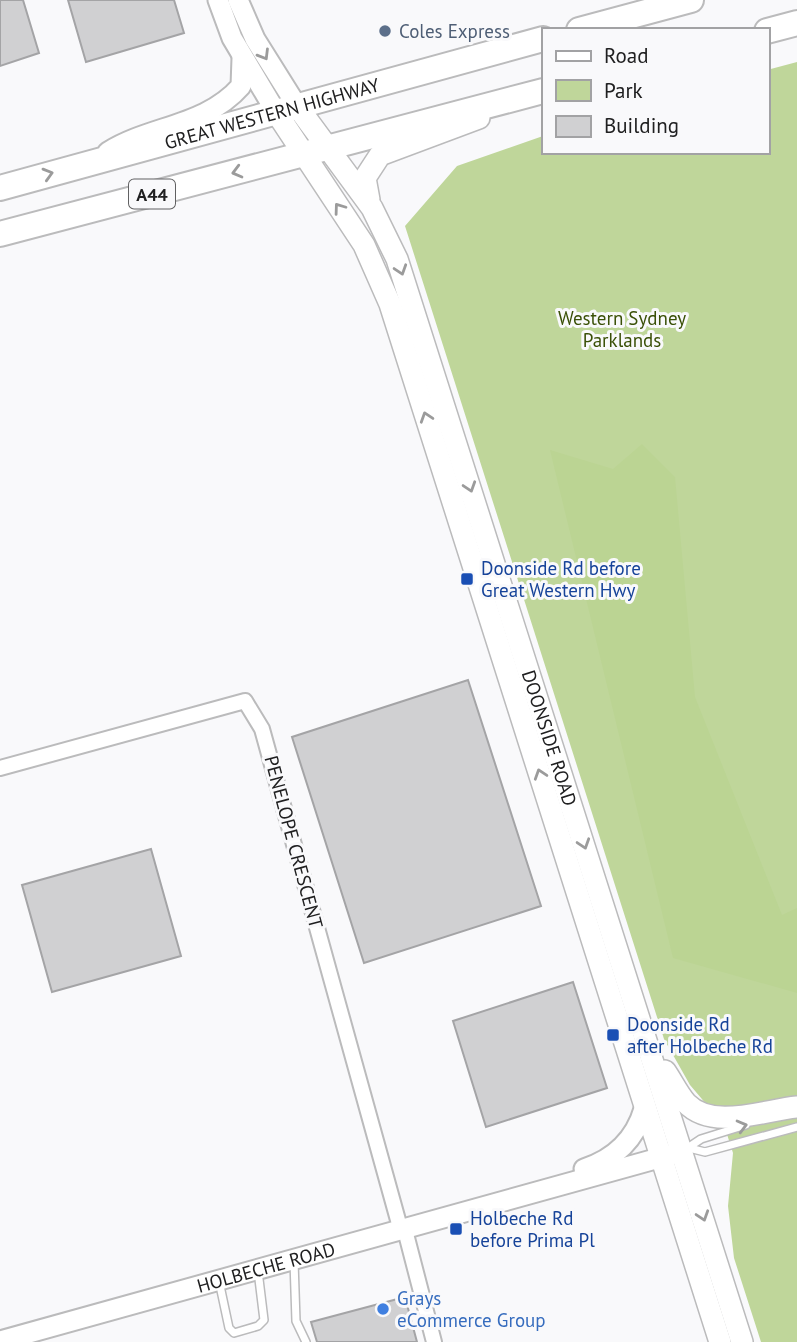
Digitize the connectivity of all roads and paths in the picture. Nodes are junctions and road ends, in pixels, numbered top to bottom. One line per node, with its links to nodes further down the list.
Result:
1 (218, 0): 8 (street)
2 (238, 0): 11 (street, one-way to 11)
3 (691, 0): 5 (highway)
4 (797, 23): 6 (highway)
5 (586, 28)
6 (769, 30)
7 (542, 39): 11 (highway, GREAT WESTERN HIGHWAY / A44)
8 (242, 58): 11 (street); 14 (street)
9 (542, 92): 12 (highway, A44)
10 (542, 92): 16 (main road)
11 (287, 109): 12 (main road, DOONSIDE ROAD); 13 (main road, DOONSIDE ROAD); 14 (highway, GREAT WESTERN HIGHWAY / A44)
12 (328, 148): 13 (highway, A44); 16 (main road, DOONSIDE ROAD)
13 (303, 154): 17 (highway, A44, one-way to 17); 21 (main road, DOONSIDE ROAD, one-way to 13)
14 (95, 160): 15 (highway, GREAT WESTERN HIGHWAY / A44, one-way to 14)
15 (0, 188)
16 (372, 208): 19 (main road, DOONSIDE ROAD, one-way to 19)
17 (0, 234)
18 (0, 768): 26 (street, PENELOPE CRESCENT)
19 (650, 1049): 20 (main road); 23 (main road, DOONSIDE ROAD)
20 (797, 1108): 23 (lane, one-way to 20)
21 (644, 1109): 24 (main road, DOONSIDE ROAD); 25 (street, HOLBECHE ROAD)
22 (797, 1127): 23 (lane)
23 (686, 1150): 24 (street, HOLBECHE ROAD); 34 (main road, DOONSIDE ROAD, one-way to 34)
24 (660, 1158): 25 (street, HOLBECHE ROAD); 33 (main road, DOONSIDE ROAD)
25 (533, 1193): 26 (street, HOLBECHE ROAD)
26 (403, 1230): 27 (street, HOLBECHE ROAD); 32 (street)
27 (294, 1260): 28 (street, HOLBECHE ROAD); 31 (lane)
28 (258, 1270): 29 (street, HOLBECHE ROAD); 29 (lane)
29 (219, 1281): 30 (street, HOLBECHE ROAD)
30 (0, 1340)
31 (306, 1342)
32 (434, 1342)
33 (720, 1342)
34 (742, 1342)

